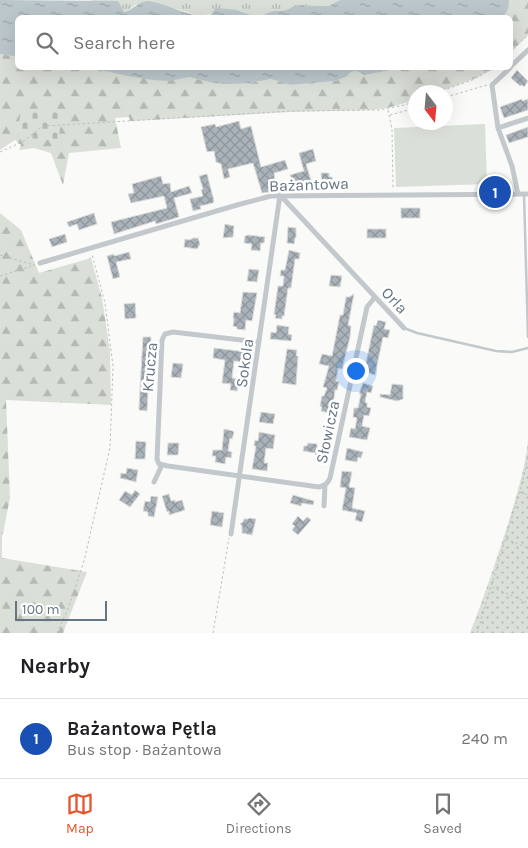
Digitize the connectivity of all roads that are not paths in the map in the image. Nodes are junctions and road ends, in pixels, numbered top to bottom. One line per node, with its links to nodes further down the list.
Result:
1 (528, 50): 2 (street)
2 (513, 64)
3 (507, 70): 5 (street)
4 (528, 118): 5 (street)
5 (498, 128): 6 (street)
6 (524, 194): 7 (street, Bażantowa); 11 (lane)
7 (280, 195): 8 (street, Bażantowa); 9 (street, Orla); 12 (street, Sokola)
8 (40, 263)
9 (375, 297): 10 (street, Orla); 17 (street, Słowicza)
10 (404, 328): 13 (lane, Orla)
11 (528, 337)
12 (259, 342): 14 (street, Krucza); 15 (street, Sokola)
13 (528, 347)
14 (162, 465): 15 (street); 16 (street)
15 (240, 476): 17 (street, Słowicza); 19 (street, Sokola)
16 (154, 482)
17 (325, 485): 18 (street, Słowicza)
18 (324, 506)
19 (231, 534)

